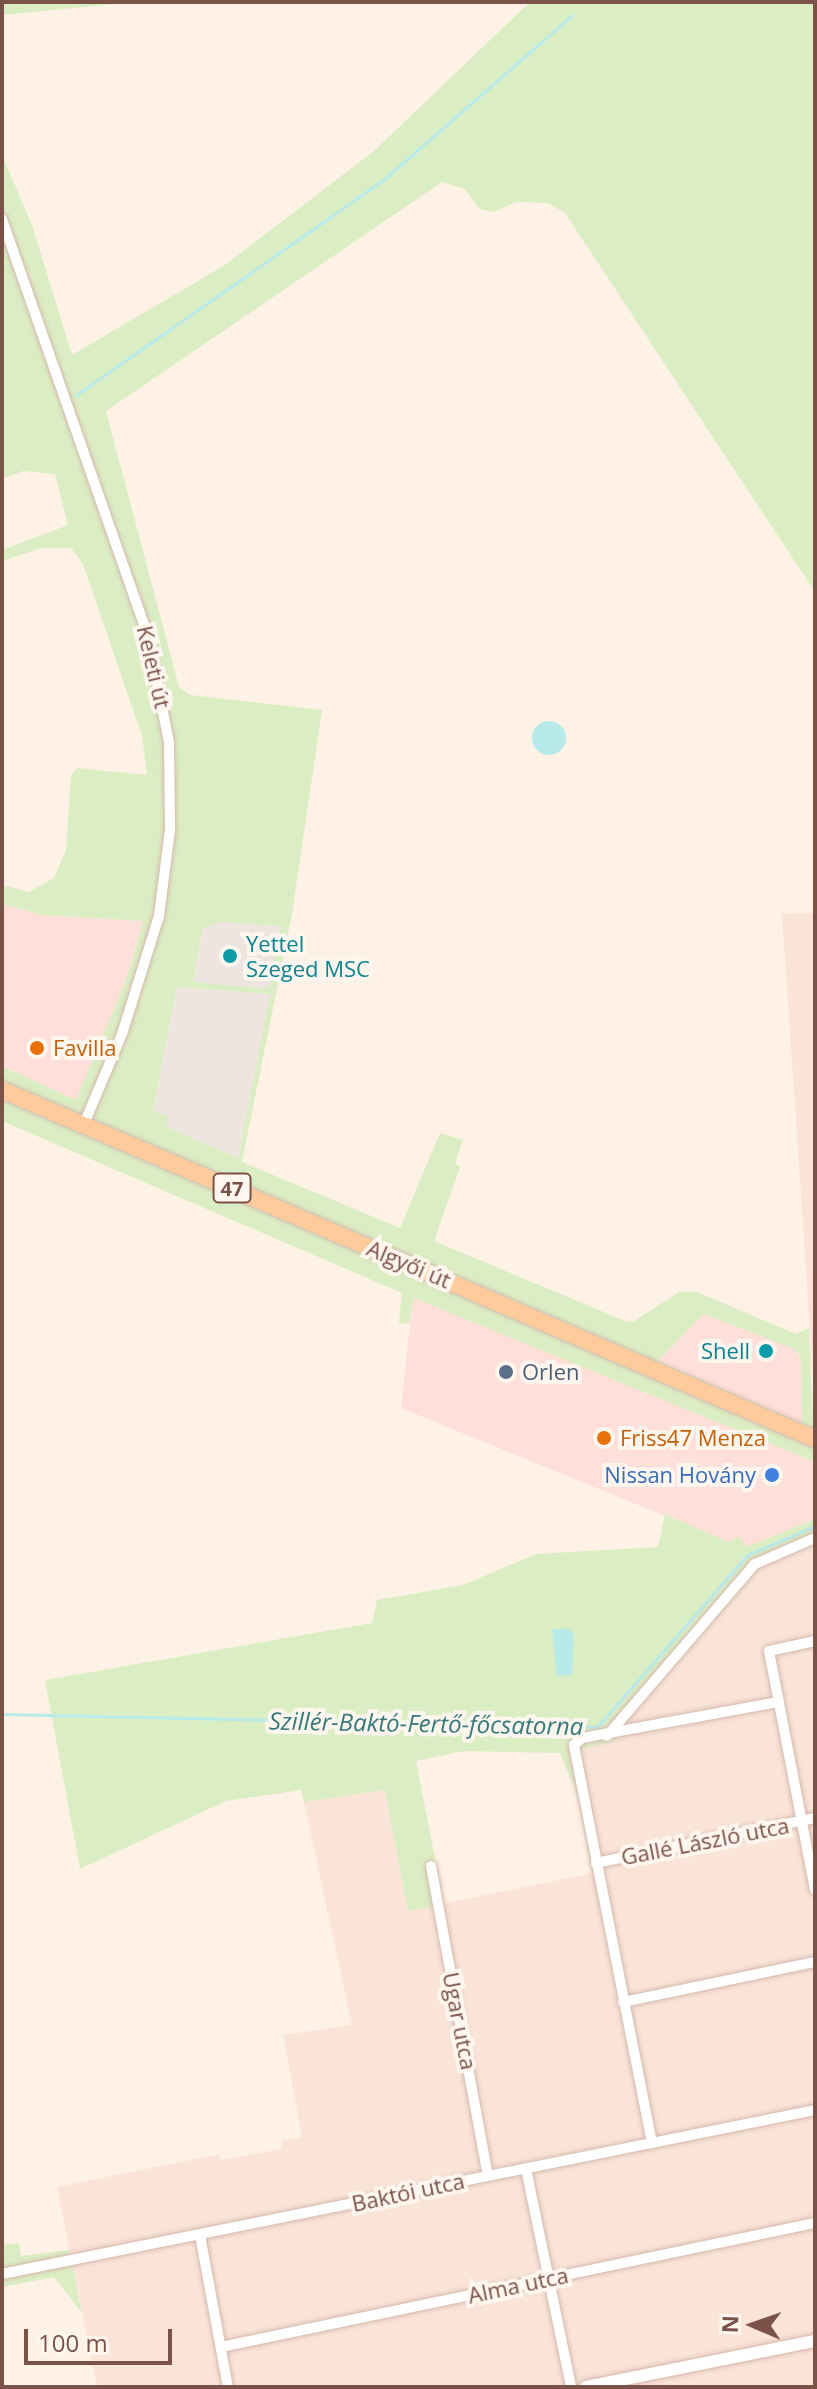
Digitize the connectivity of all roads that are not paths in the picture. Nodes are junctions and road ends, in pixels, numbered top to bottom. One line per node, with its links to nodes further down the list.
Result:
1 (2, 219): 3 (street, Keleti út)
2 (2, 1090): 3 (main road, Algyői út / 47)
3 (84, 1124): 4 (main road, Algyői út / 47)
4 (815, 1439)
5 (815, 1538): 8 (street)
6 (815, 1641): 7 (street)
7 (779, 1702): 8 (street); 10 (street)
8 (607, 1736): 11 (street)
9 (815, 1818): 10 (street, Gallé László utca)
10 (802, 1821): 11 (street, Gallé László utca); 13 (street)
11 (596, 1863): 15 (street)
12 (431, 1866): 19 (street, Ugar utca)
13 (815, 1890)
14 (815, 1962): 15 (street)
15 (623, 2002): 17 (street)
16 (815, 2110): 17 (street, Baktói utca)
17 (652, 2143): 18 (street, Baktói utca)
18 (526, 2169): 19 (street, Baktói utca); 23 (street)
19 (488, 2176): 21 (street, Baktói utca)
20 (815, 2223): 23 (street, Alma utca)
21 (200, 2235): 22 (street, Baktói utca); 25 (street)
22 (2, 2274)
23 (549, 2279): 25 (street, Alma utca); 27 (street)
24 (815, 2341): 28 (street)
25 (221, 2347): 26 (street)
26 (228, 2387)
27 (571, 2387)
28 (586, 2387)

